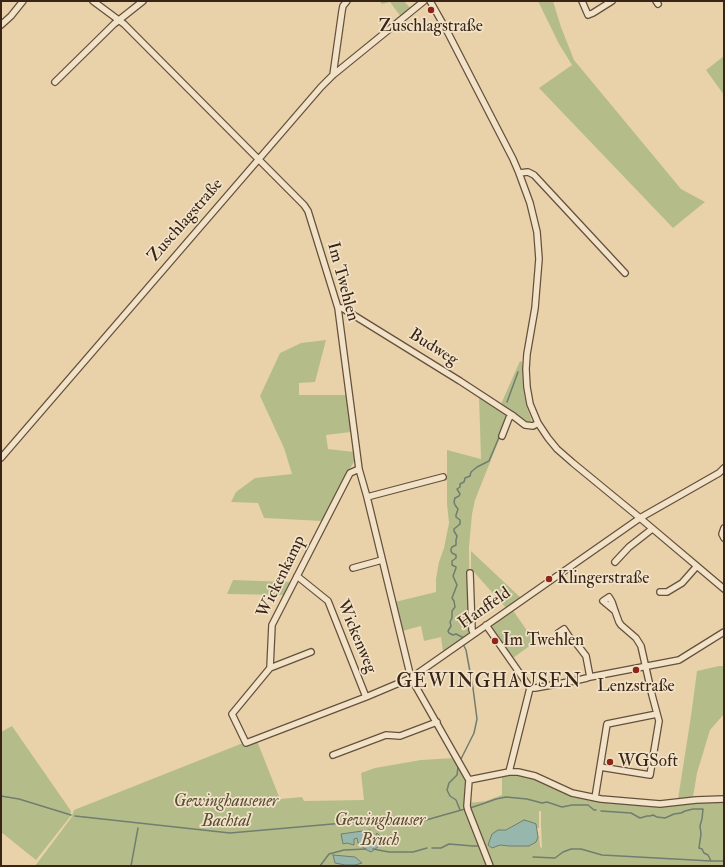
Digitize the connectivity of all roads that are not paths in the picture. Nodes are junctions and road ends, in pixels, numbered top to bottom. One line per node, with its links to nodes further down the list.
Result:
1 (23, 1): 10 (street)
2 (93, 1): 9 (street, Im Twehlen)
3 (143, 1): 9 (street)
4 (424, 1): 11 (street, Zuschlagstraße)
5 (430, 1): 14 (street)
6 (582, 1): 7 (street)
7 (612, 1)
8 (343, 3): 11 (street)
9 (118, 20): 12 (street); 13 (street, Im Twehlen)
10 (1, 25)
11 (334, 75): 13 (street, Zuschlagstraße)
12 (55, 82)
13 (258, 160): 16 (street, Im Twehlen); 20 (street, Zuschlagstraße)
14 (519, 174): 15 (street); 18 (street)
15 (625, 273)
16 (338, 308): 17 (street, Budweg); 22 (street, Im Twehlen)
17 (512, 415): 18 (street, Budweg); 19 (street)
18 (538, 423): 25 (street)
19 (502, 436)
20 (1, 458)
21 (724, 468): 25 (street, Hanffeld)
22 (359, 469): 24 (street, Im Twehlen); 34 (street, Wickenkamp)
23 (443, 478): 24 (street)
24 (367, 497): 29 (street, Im Twehlen)
25 (640, 518): 26 (street); 38 (street, Hanffeld)
26 (652, 528): 30 (street); 31 (street)
27 (724, 528): 28 (street)
28 (724, 538)
29 (382, 560): 32 (street); 46 (street, Im Twehlen)
30 (615, 562)
31 (697, 566): 35 (street); 36 (street)
32 (353, 568)
33 (470, 573): 40 (street)
34 (296, 576): 44 (street, Wickenkamp); 48 (street, Wickenweg)
35 (724, 589)
36 (660, 592)
37 (615, 611): 43 (street)
38 (486, 625): 40 (street, Hanffeld); 47 (street)
39 (724, 633): 43 (street)
40 (474, 634): 46 (street, Hanffeld)
41 (570, 638): 45 (street)
42 (311, 652): 44 (street)
43 (646, 666): 45 (street); 49 (street)
44 (270, 668): 48 (street, Hanffeld)
45 (590, 676): 47 (street)
46 (411, 678): 48 (street, Hanffeld); 50 (street, Im Twehlen)
47 (530, 688): 53 (street)
48 (366, 697)
49 (657, 714): 52 (street); 52 (street)
50 (437, 722): 51 (street); 54 (street, Im Twehlen)
51 (333, 755)
52 (600, 767): 55 (street)
53 (509, 772): 54 (street); 55 (street)
54 (469, 780): 57 (street)
55 (595, 798): 56 (street)
56 (724, 799)
57 (490, 866)

